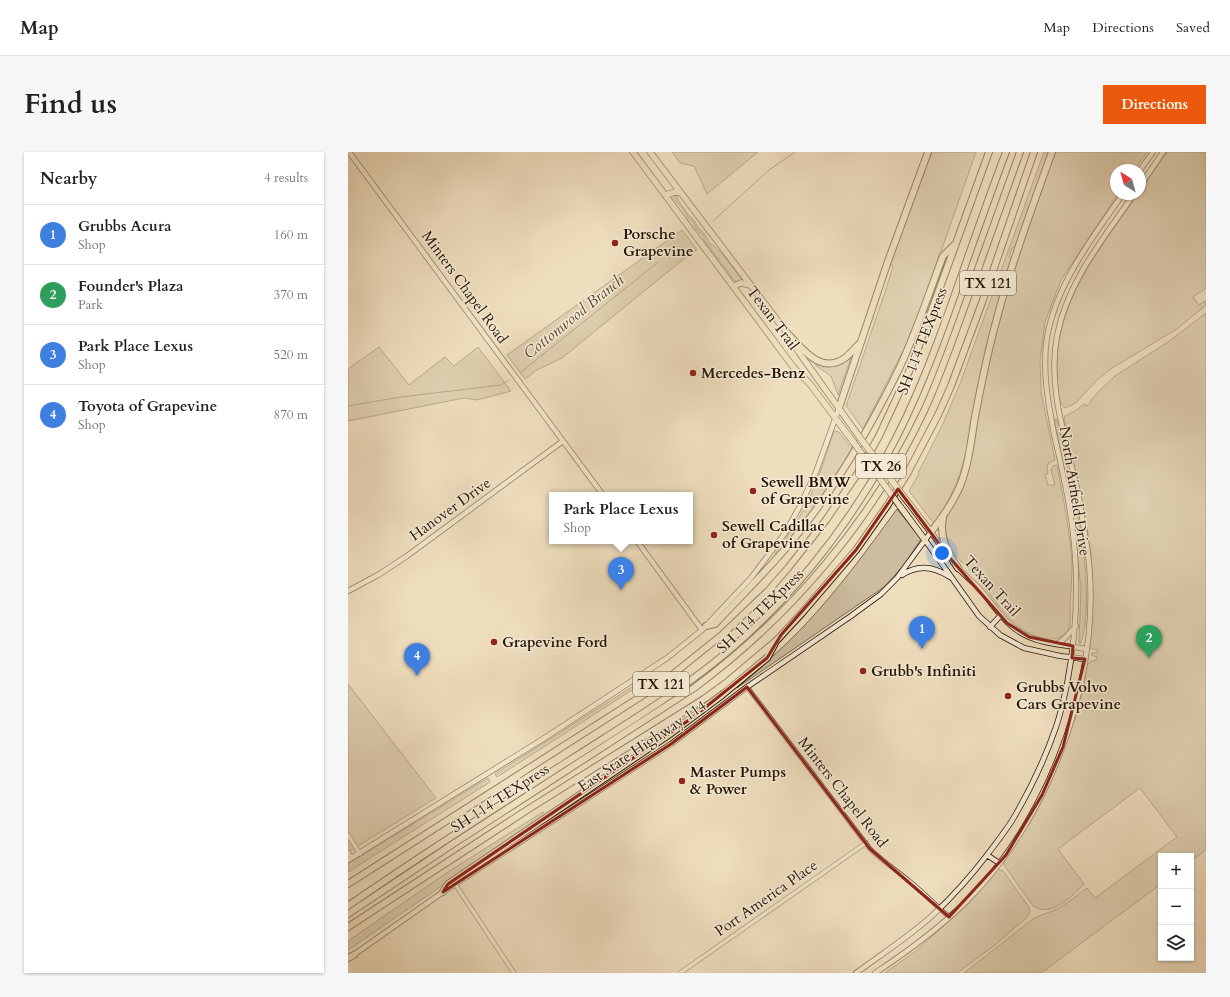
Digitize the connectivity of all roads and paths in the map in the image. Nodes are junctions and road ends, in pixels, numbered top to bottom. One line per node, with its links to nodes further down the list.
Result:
1 (349, 152): 25 (main road, Minters Chapel Road)
2 (633, 152): 15 (main road, Texan Trail)
3 (650, 152): 14 (main road, Texan Trail / TX 26)
4 (928, 152): 22 (highway)
5 (989, 152): 18 (highway, TX 121)
6 (1006, 152): 56 (highway, SH 114 TEXpress)
7 (1020, 152): 58 (highway, SH 114 TEXpress)
8 (1034, 152): 39 (highway, TX 121)
9 (1052, 152): 27 (highway)
10 (1153, 152): 12 (main road)
11 (1163, 152): 13 (main road)
12 (1144, 164)
13 (1146, 177)
14 (681, 193): 15 (main road); 19 (main road, Texan Trail / TX 26)
15 (665, 195): 20 (main road, Texan Trail)
16 (1120, 200): 36 (main road, North Airfield Drive)
17 (1130, 200): 42 (main road, North Airfield Drive)
18 (956, 243): 38 (highway); 53 (highway, TX 121)
19 (751, 285): 20 (main road); 21 (main road, Texan Trail / TX 26)
20 (734, 286): 24 (main road, Texan Trail)
21 (787, 333): 22 (highway); 23 (main road, Texan Trail / TX 26)
22 (862, 341): 23 (highway)
23 (839, 408): 24 (main road); 28 (main road, Texan Trail / TX 26, bridge)
24 (836, 418): 29 (main road, Texan Trail, bridge); 38 (main road)
25 (563, 441): 26 (main road, Minters Chapel Road); 34 (main road, Hanover Drive)
26 (601, 492)
27 (943, 516): 28 (highway); 31 (highway)
28 (931, 532): 29 (main road, East State Highway 114); 31 (main road, Texan Trail)
29 (925, 540): 32 (main road, East State Highway 114); 33 (main road, Texan Trail)
30 (639, 544): 38 (main road)
31 (958, 568): 35 (main road, Texan Trail)
32 (897, 578): 33 (main road); 45 (main road, East State Highway 114)
33 (954, 580): 37 (main road, Texan Trail)
34 (348, 591)
35 (1000, 616): 37 (main road); 40 (main road, Texan Trail)
36 (1076, 626): 40 (main road); 41 (main road, North Airfield Drive)
37 (990, 627): 43 (main road, Texan Trail)
38 (704, 628): 49 (main road)
39 (777, 640): 55 (highway); 60 (highway, TX 121)
40 (1056, 644): 41 (main road, Texan Trail)
41 (1073, 646): 42 (main road, Texan Trail); 43 (main road, North Airfield Drive)
42 (1086, 649): 44 (main road, North Airfield Drive)
43 (1072, 658): 44 (main road, Texan Trail); 50 (main road, North Airfield Drive)
44 (1085, 659): 52 (main road, North Airfield Drive)
45 (747, 687): 47 (street, Minters Chapel Road); 54 (main road, East State Highway 114)
46 (348, 835): 49 (street)
47 (866, 843): 57 (street, Minters Chapel Road); 63 (street, Port America Place)
48 (348, 852): 51 (street)
49 (360, 854): 51 (main road)
50 (987, 855): 52 (main road); 57 (main road, North Airfield Drive)
51 (350, 859)
52 (999, 863): 59 (main road, North Airfield Drive)
53 (348, 884)
54 (455, 884): 55 (main road, East State Highway 114); 62 (street)
55 (443, 892): 61 (main road, East State Highway 114)
56 (348, 906)
57 (939, 909): 59 (street, Minters Chapel Road); 64 (main road, North Airfield Drive)
58 (348, 914)
59 (949, 917): 65 (main road, North Airfield Drive)
60 (348, 926)
61 (350, 958)
62 (514, 973)
63 (680, 973)
64 (856, 973)
65 (875, 973)

